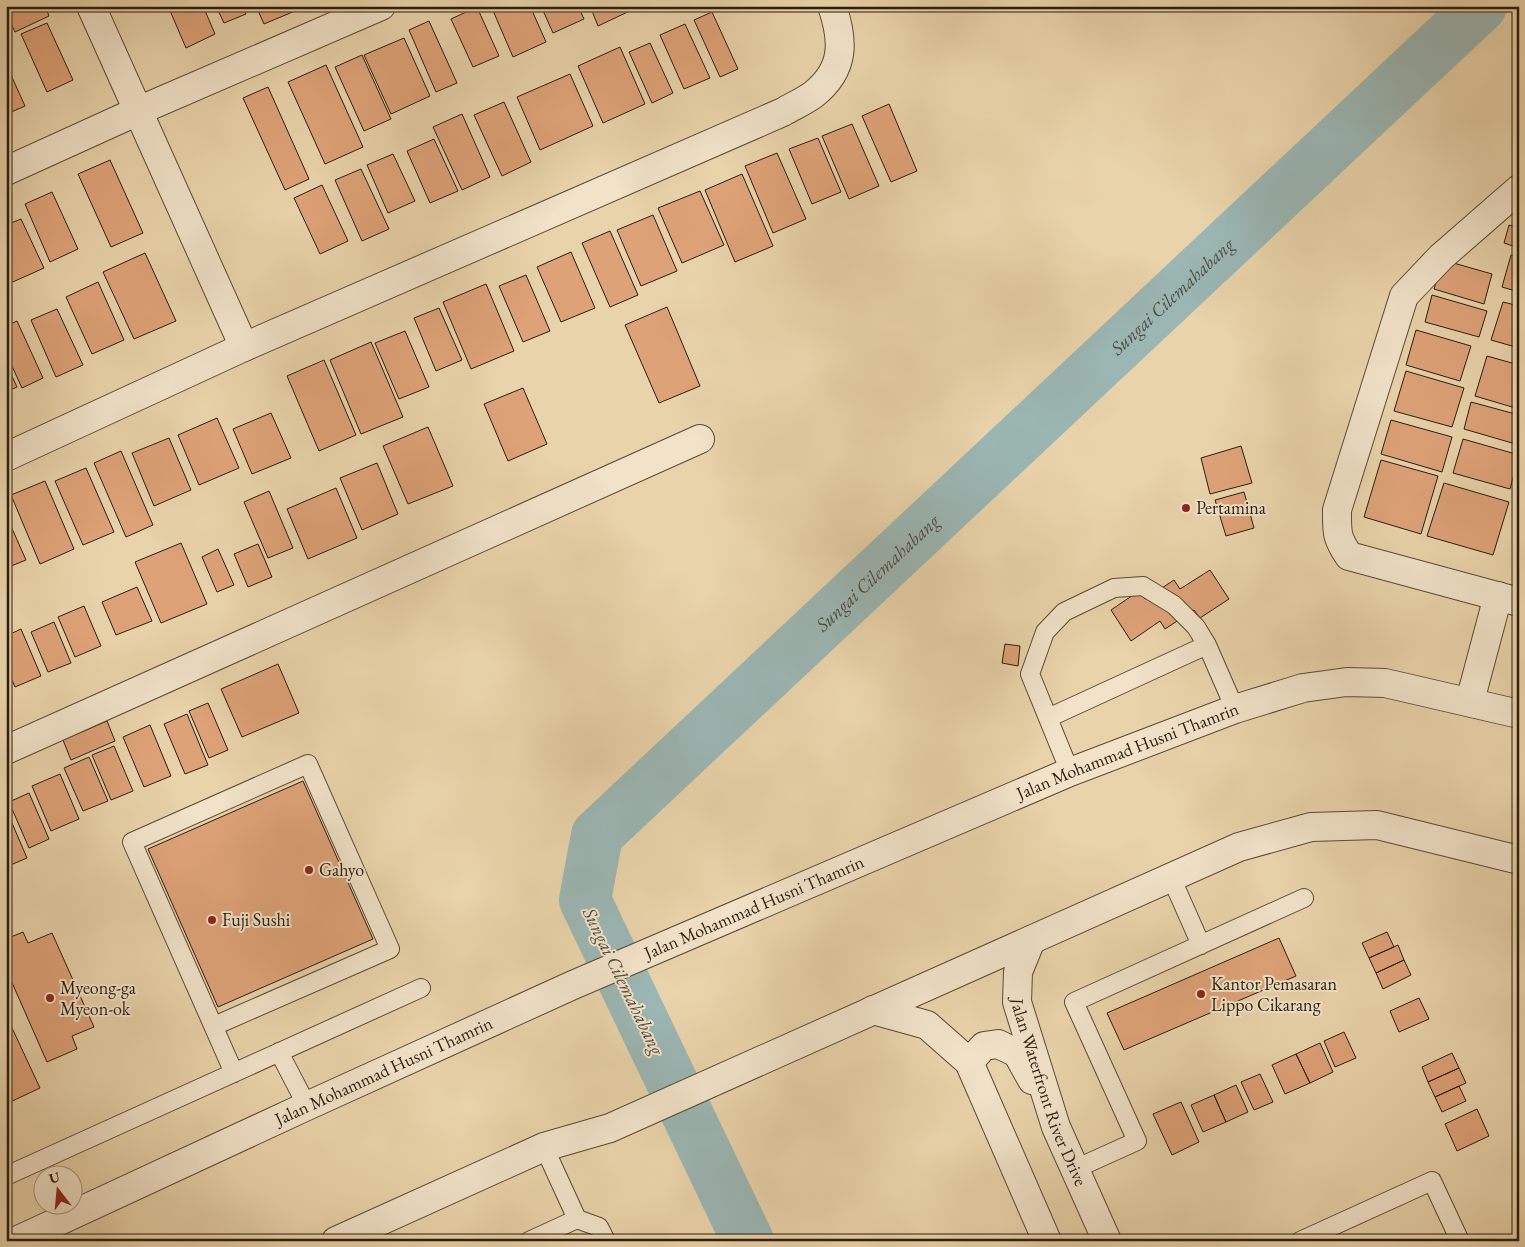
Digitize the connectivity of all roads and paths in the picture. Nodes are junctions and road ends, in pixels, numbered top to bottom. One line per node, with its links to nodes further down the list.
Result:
1 (90, 6): 4 (street)
2 (381, 6): 4 (street)
3 (832, 6): 7 (street)
4 (138, 111): 5 (street); 7 (street)
5 (6, 171)
6 (1519, 189): 10 (street)
7 (244, 347): 9 (street)
8 (700, 439): 16 (street)
9 (6, 456)
10 (1508, 599): 12 (street)
11 (1207, 645): 13 (lane); 15 (lane); 15 (lane)
12 (1470, 701): 13 (street, Jalan Mohammad Husni Thamrin); 14 (street, Jalan Mohammad Husni Thamrin)
13 (1235, 709): 17 (street, Jalan Mohammad Husni Thamrin)
14 (1519, 714)
15 (1048, 718): 17 (lane)
16 (6, 750)
17 (1070, 772): 29 (street, Jalan Mohammad Husni Thamrin)
18 (1519, 860): 19 (street)
19 (1171, 877): 21 (street); 22 (lane)
20 (1304, 898): 22 (lane)
21 (1031, 940): 24 (street); 30 (street, Jalan Waterfront River Drive)
22 (1201, 945): 32 (lane)
23 (421, 988): 26 (lane)
24 (873, 1010): 27 (street); 31 (street)
25 (214, 1026): 25 (lane); 28 (lane)
26 (279, 1052): 28 (lane); 29 (lane)
27 (969, 1062): 30 (street); 39 (street)
28 (234, 1073): 33 (lane)
29 (307, 1106): 35 (street, Jalan Mohammad Husni Thamrin)
30 (1056, 1127): 32 (street, Jalan Waterfront River Drive)
31 (544, 1147): 34 (lane); 36 (street)
32 (1075, 1169): 40 (street, Jalan Waterfront River Drive)
33 (6, 1176)
34 (577, 1219): 37 (lane); 38 (lane)
35 (16, 1241)
36 (336, 1241)
37 (529, 1241)
38 (606, 1241)
39 (1047, 1241)
40 (1107, 1241)
41 (1300, 1241): 42 (lane)
42 (1460, 1241)

